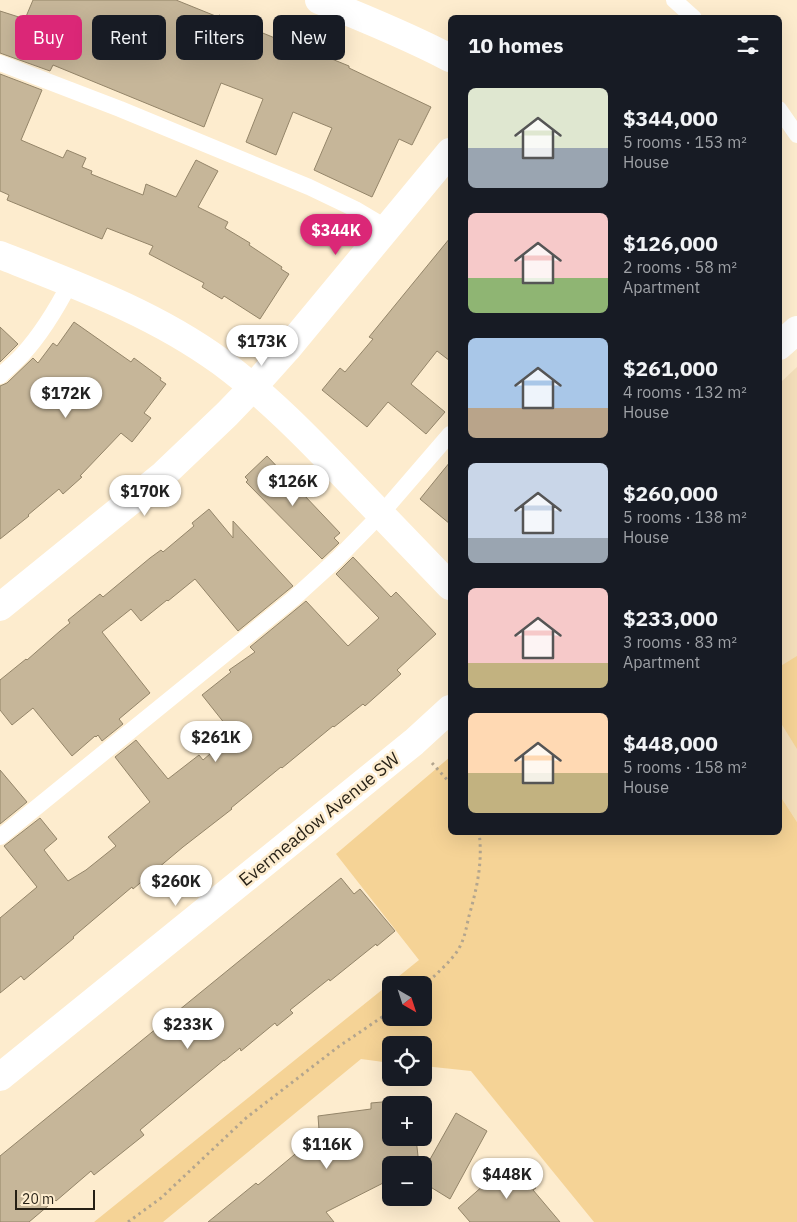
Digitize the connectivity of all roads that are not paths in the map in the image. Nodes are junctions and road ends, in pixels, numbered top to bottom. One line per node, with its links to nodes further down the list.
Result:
1 (319, 0): 4 (street)
2 (674, 0): 3 (lane)
3 (691, 15)
4 (448, 57)
5 (0, 63): 9 (lane)
6 (782, 113): 7 (lane)
7 (797, 135)
8 (448, 154): 9 (street)
9 (387, 228): 15 (street)
10 (0, 255): 11 (street)
11 (70, 283): 14 (lane); 15 (street)
12 (797, 330): 13 (street)
13 (782, 343)
14 (0, 376)
15 (254, 387): 17 (street); 19 (street)
16 (448, 436): 17 (lane)
17 (381, 514): 18 (street); 21 (lane)
18 (448, 584)
19 (0, 607)
20 (448, 712): 22 (street, Evermeadow Avenue SW)
21 (0, 837)
22 (0, 1077)

